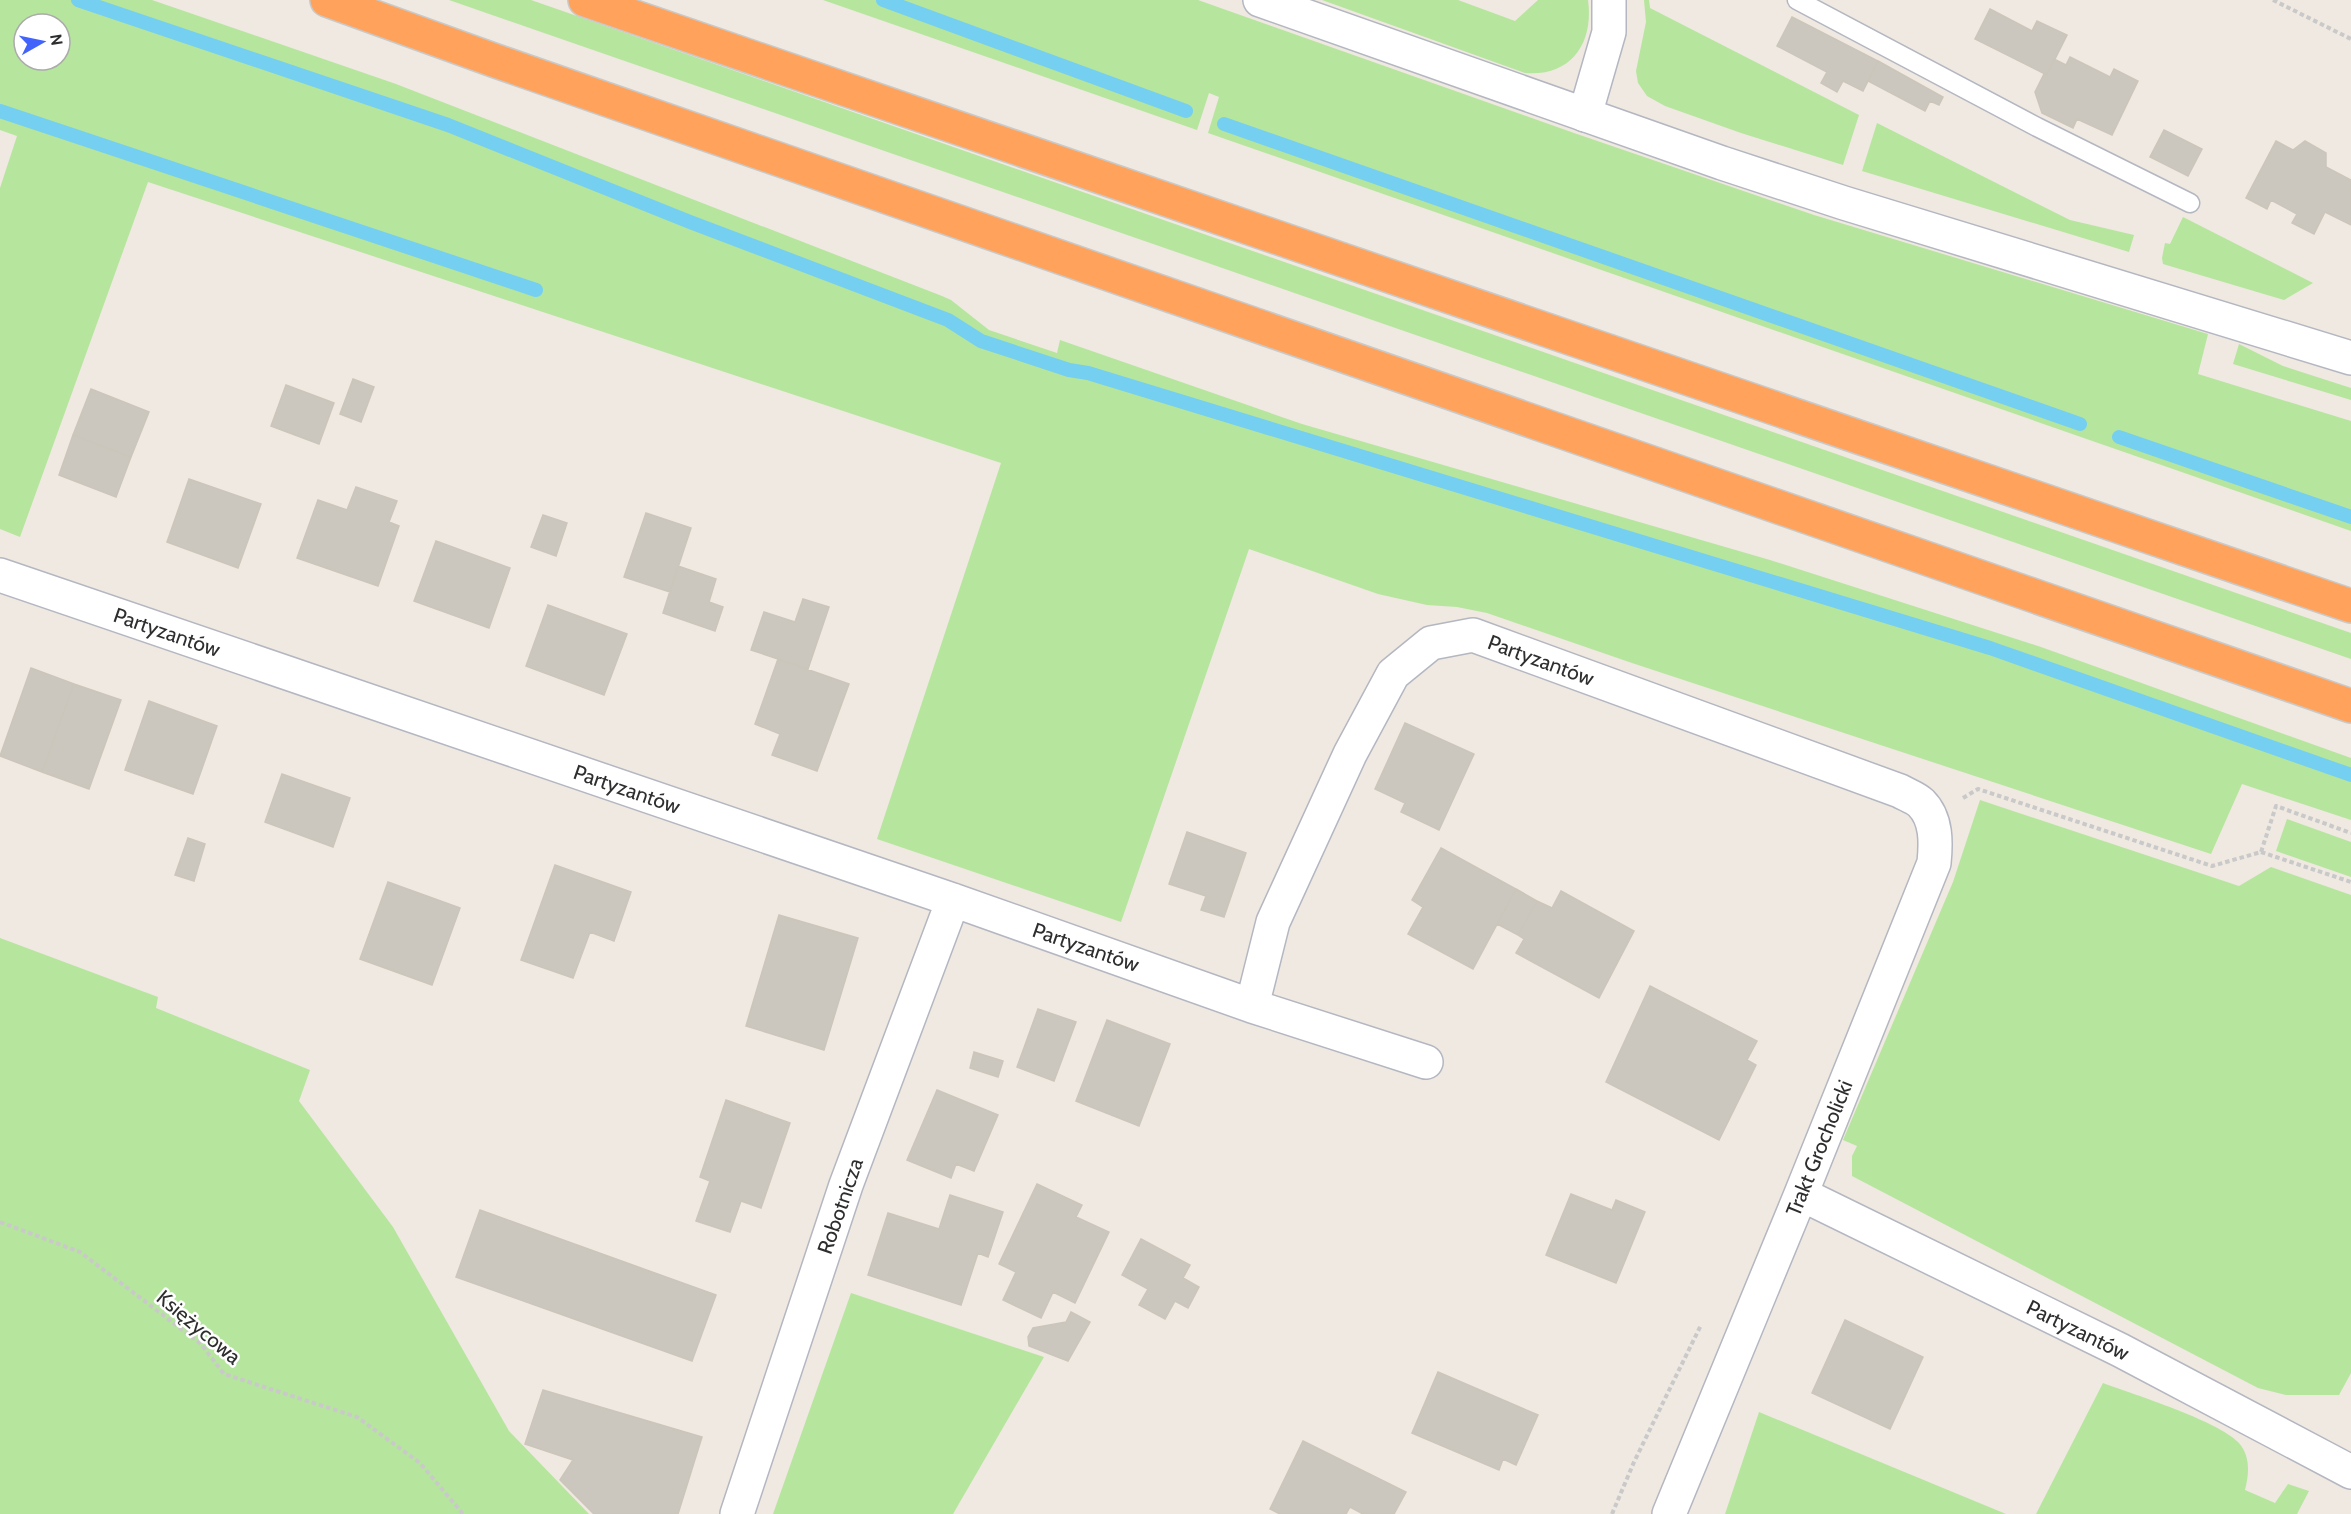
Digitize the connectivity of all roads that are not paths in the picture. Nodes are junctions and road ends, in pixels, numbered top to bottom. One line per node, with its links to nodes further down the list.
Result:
1 (327, 0): 11 (highway)
2 (585, 0): 10 (highway)
3 (1260, 0): 6 (street)
4 (1609, 0): 6 (street)
5 (1797, 0): 7 (lane)
6 (1585, 115): 8 (street)
7 (2190, 203)
8 (2351, 358)
9 (0, 575): 13 (street, Partyzantów)
10 (2351, 606)
11 (2351, 706)
12 (1931, 817): 14 (street, Partyzantów); 16 (street, Trakt Grocholicki)
13 (952, 900): 14 (street, Partyzantów); 18 (street, Robotnicza)
14 (1252, 1006): 15 (street, Partyzantów)
15 (1426, 1062)
16 (1801, 1194): 17 (street, Partyzantów); 19 (street, Trakt Grocholicki)
17 (2351, 1472)
18 (737, 1514)
19 (1669, 1514)

